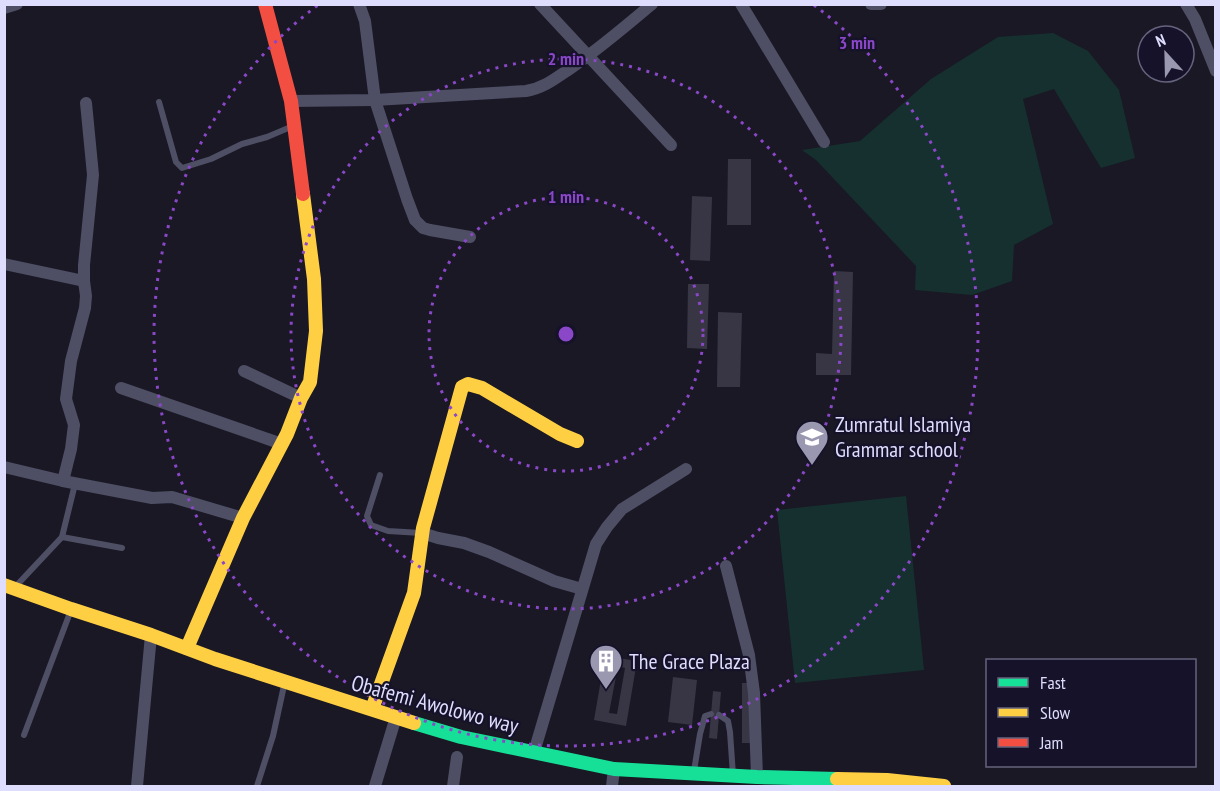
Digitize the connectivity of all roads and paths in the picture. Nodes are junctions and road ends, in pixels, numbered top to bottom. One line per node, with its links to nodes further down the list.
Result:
1 (17, 4): 10 (street)
2 (265, 4): 14 (street)
3 (359, 4): 13 (street)
4 (540, 4): 11 (street)
5 (652, 4): 11 (street)
6 (741, 4): 18 (street)
7 (871, 4): 8 (street)
8 (881, 4)
9 (1186, 4): 12 (street)
10 (4, 8)
11 (589, 56): 13 (street); 19 (street)
12 (1215, 71)
13 (375, 100): 14 (street); 20 (street)
14 (291, 101): 17 (street)
15 (159, 102): 17 (lane)
16 (86, 103): 22 (street)
17 (294, 126): 25 (street)
18 (824, 142)
19 (670, 145)
20 (470, 237)
21 (4, 264): 22 (street)
22 (84, 281): 31 (street)
23 (244, 371): 25 (street)
24 (121, 388): 27 (street)
25 (301, 398): 27 (street)
26 (577, 441): 34 (street)
27 (282, 444): 33 (street)
28 (4, 467): 31 (street)
29 (686, 469): 39 (street)
30 (380, 475): 34 (lane)
31 (63, 481): 32 (street)
32 (76, 483): 33 (street); 35 (lane)
33 (243, 518): 42 (street)
34 (422, 533): 39 (street); 44 (street)
35 (62, 537): 36 (lane); 38 (lane)
36 (122, 548)
37 (726, 566): 54 (street)
38 (9, 587): 40 (street, Obafemi Awolowo way)
39 (582, 589): 49 (street)
40 (71, 609): 41 (street, Obafemi Awolowo way); 48 (lane)
41 (151, 635): 42 (street, Obafemi Awolowo way); 56 (street)
42 (187, 648): 43 (street, Obafemi Awolowo way)
43 (285, 681): 44 (street, Obafemi Awolowo way); 57 (lane)
44 (372, 709): 47 (street, Obafemi Awolowo way)
45 (711, 714): 52 (lane)
46 (719, 715): 53 (lane)
47 (396, 717): 49 (street, Obafemi Awolowo way); 58 (street)
48 (24, 735)
49 (534, 752): 51 (street, Obafemi Awolowo way)
50 (457, 758): 59 (street)
51 (614, 769): 52 (street, Obafemi Awolowo way); 60 (street)
52 (694, 773): 53 (street, Obafemi Awolowo way)
53 (734, 776): 54 (street, Obafemi Awolowo way)
54 (757, 777): 55 (street, Obafemi Awolowo way)
55 (872, 783): 61 (street, Obafemi Awolowo way)
56 (137, 786)
57 (257, 786)
58 (375, 786)
59 (453, 786)
60 (612, 786)
61 (944, 786)

